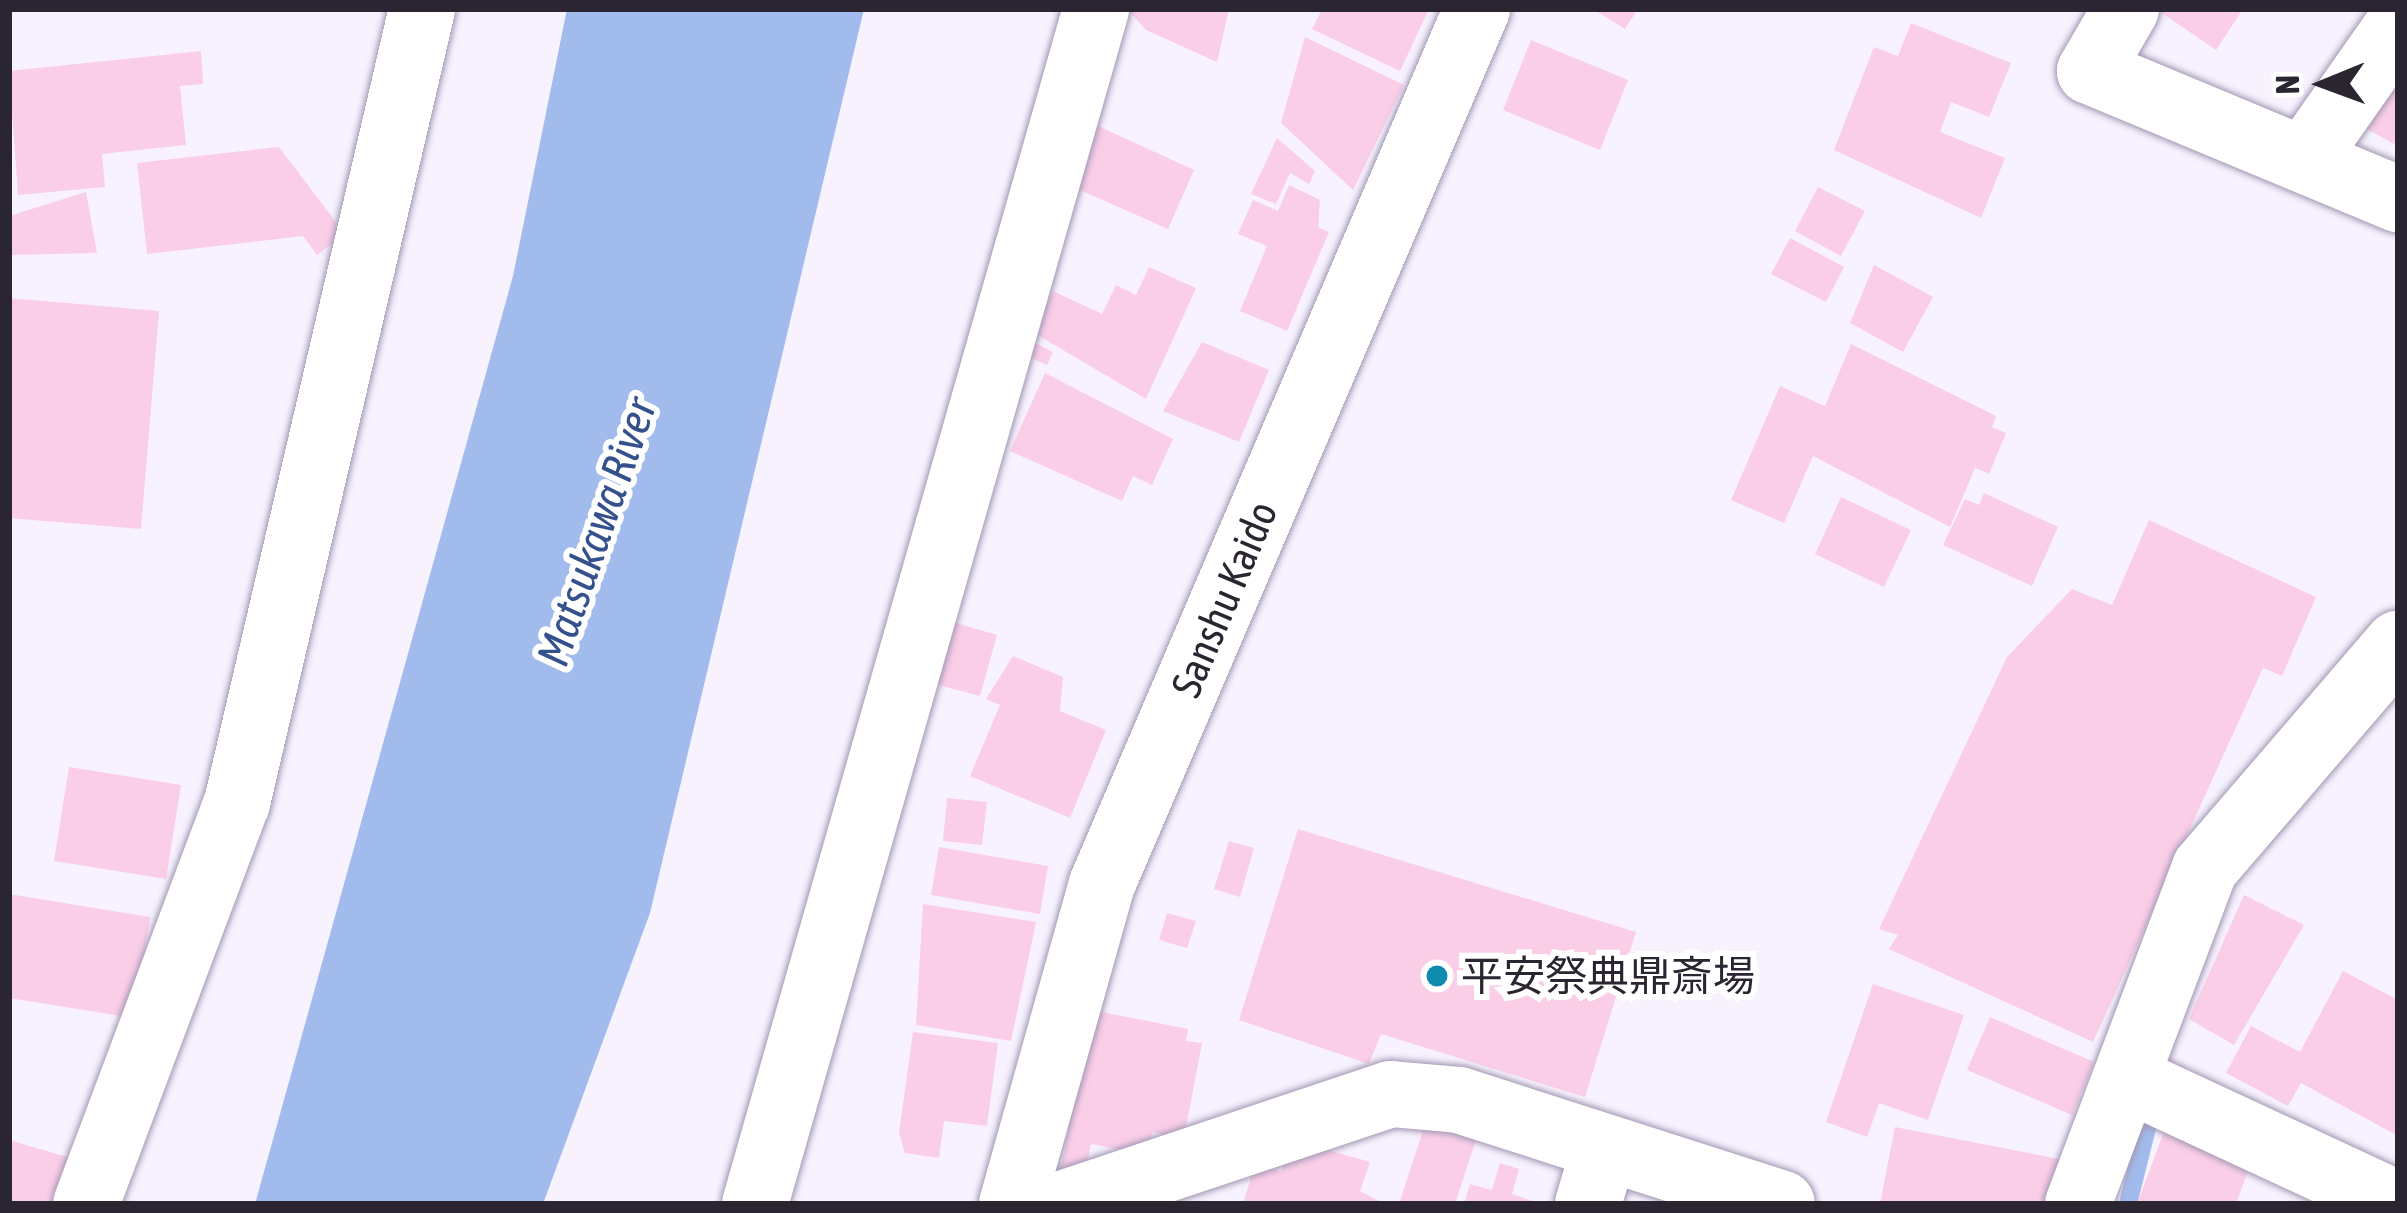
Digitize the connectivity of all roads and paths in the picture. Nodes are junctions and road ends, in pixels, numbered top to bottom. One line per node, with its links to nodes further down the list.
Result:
1 (422, 9): 11 (street)
2 (1096, 9): 12 (street)
3 (1477, 9): 13 (street, Sanshu Kaido)
4 (2126, 9): 6 (street)
5 (2398, 26): 6 (street)
6 (2306, 157): 7 (street)
7 (2398, 199)
8 (2381, 676): 9 (street)
9 (2153, 1090): 16 (street); 17 (street)
10 (1596, 1176): 14 (street); 15 (street)
11 (86, 1204)
12 (755, 1204)
13 (1012, 1204)
14 (1062, 1204)
15 (1782, 1204)
16 (2078, 1204)
17 (2398, 1204)

